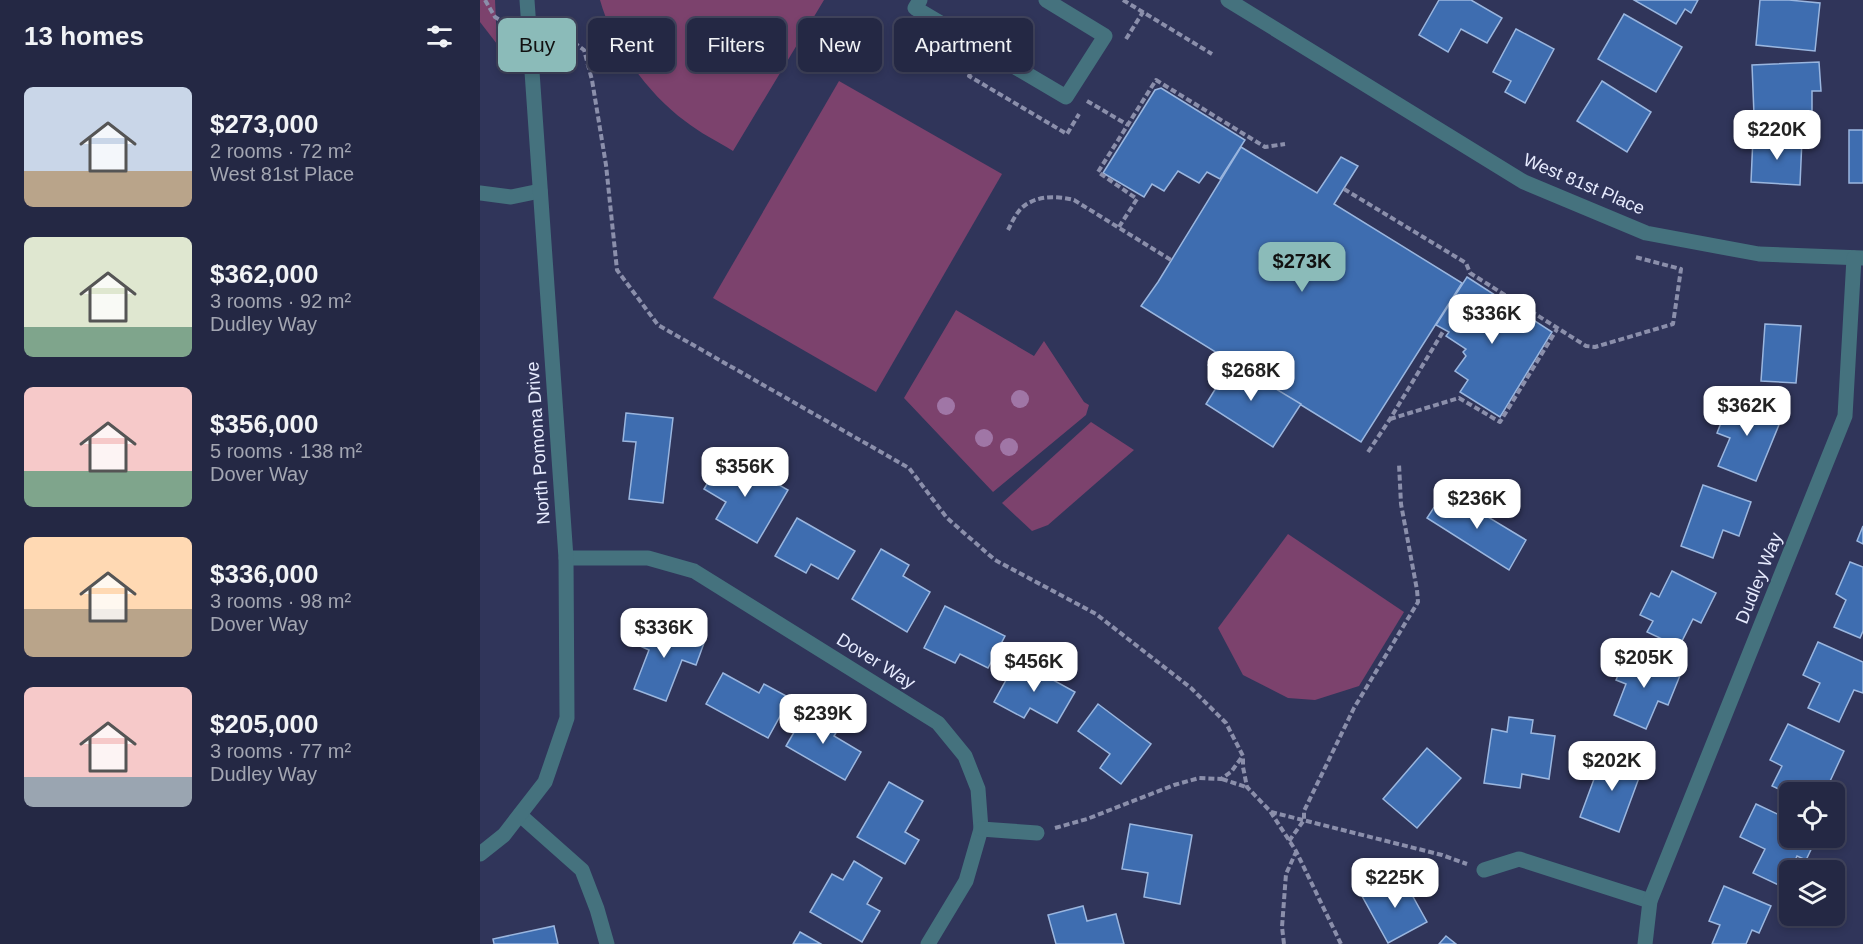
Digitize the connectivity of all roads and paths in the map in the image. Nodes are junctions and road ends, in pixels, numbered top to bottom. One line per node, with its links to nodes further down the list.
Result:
1 (485, 0): 8 (path)
2 (527, 0): 7 (street, North Pomona Drive)
3 (920, 0): 4 (street)
4 (1046, 0)
5 (1123, 0): 10 (path)
6 (1228, 0): 21 (street, West 81st Place)
7 (528, 18)
8 (498, 19)
9 (576, 44): 29 (path)
10 (1212, 54)
11 (532, 72): 16 (street, North Pomona Drive)
12 (1087, 101): 13 (path)
13 (1128, 125): 14 (path); 18 (path)
14 (1285, 144)
15 (1344, 189): 23 (path)
16 (540, 191): 17 (street); 28 (street, North Pomona Drive)
17 (480, 193)
18 (1119, 228): 19 (path); 22 (path)
19 (1008, 230)
20 (1635, 257): 23 (path)
21 (1859, 258): 41 (street, Dudley Way)
22 (1171, 260)
23 (1557, 329): 25 (path)
24 (1444, 330): 25 (path)
25 (1390, 418): 26 (path)
26 (1368, 452)
27 (1399, 464): 34 (path)
28 (566, 558): 33 (street, North Pomona Drive); 35 (street, Dover Way)
29 (1243, 756): 30 (path); 31 (path)
30 (1221, 779): 31 (path); 36 (path)
31 (1247, 787): 32 (path)
32 (1270, 811): 34 (path); 37 (path)
33 (520, 815): 39 (street, North Pomona Drive); 42 (street)
34 (1304, 820): 37 (path); 40 (path)
35 (981, 829): 36 (street); 43 (street, Dover Way)
36 (1037, 833)
37 (1289, 841): 38 (path)
38 (1296, 851): 44 (path); 45 (path)
39 (480, 854)
40 (1485, 870): 41 (street)
41 (1650, 902): 46 (street, Dudley Way)
42 (606, 944)
43 (928, 944)
44 (1284, 944)
45 (1341, 944)
46 (1645, 944)

